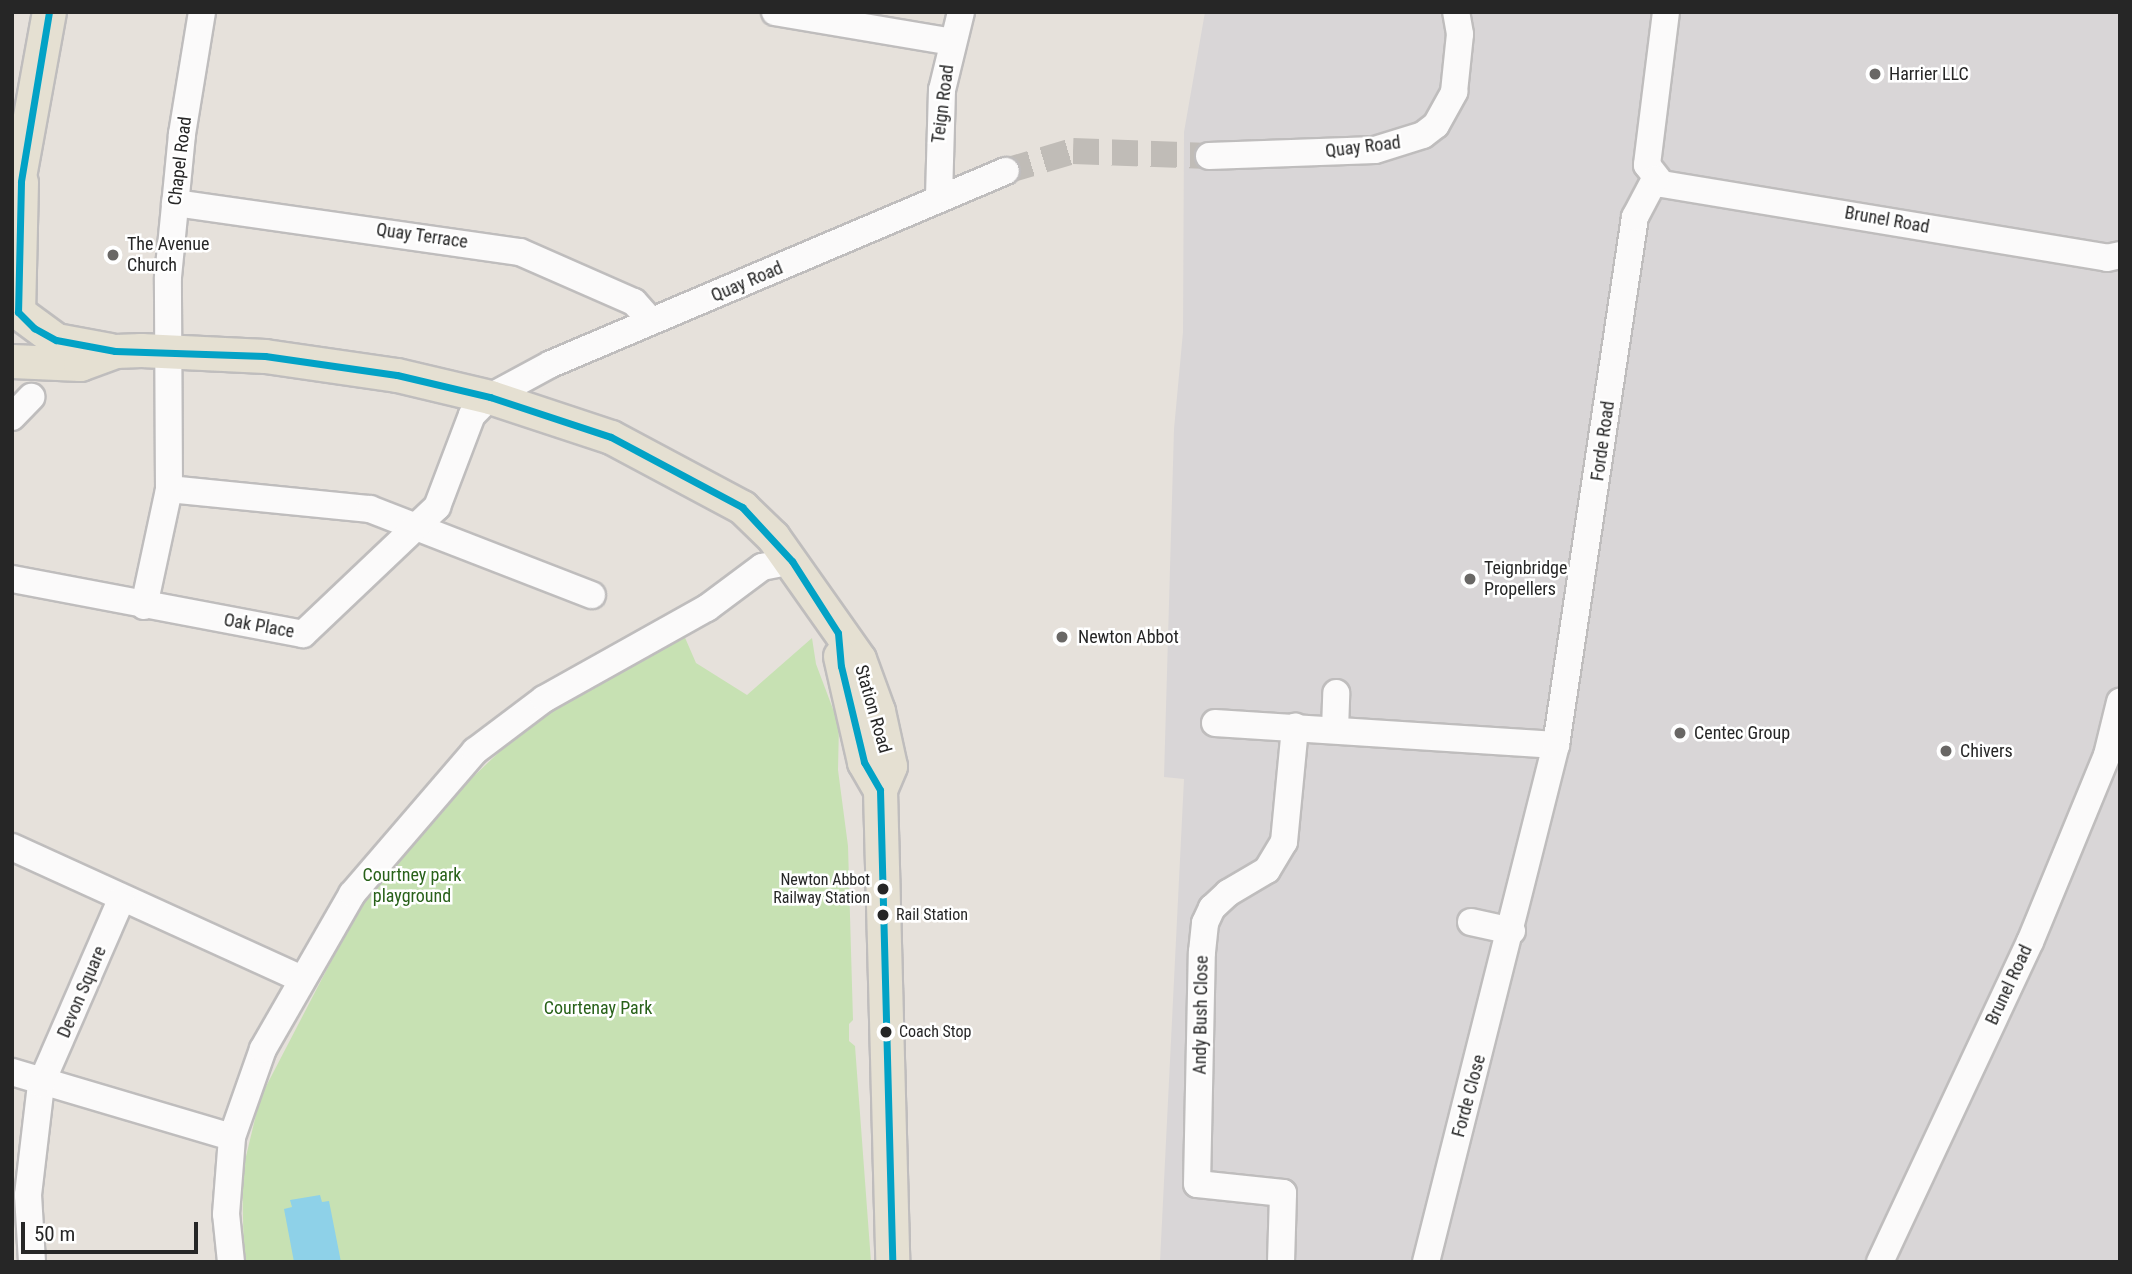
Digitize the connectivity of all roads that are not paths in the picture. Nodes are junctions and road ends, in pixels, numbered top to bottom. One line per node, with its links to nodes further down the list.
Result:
1 (49, 12): 10 (main road)
2 (202, 12): 13 (street, Chapel Road)
3 (775, 12): 7 (street)
4 (961, 12): 7 (street, Teign Road)
5 (1456, 12): 8 (street, Quay Road)
6 (1666, 12): 11 (street)
7 (952, 42): 12 (street, Teign Road)
8 (1209, 156)
9 (1006, 171): 12 (street, Quay Road)
10 (18, 179): 15 (main road)
11 (1655, 179): 14 (street, Brunel Road); 34 (street, Forde Road)
12 (939, 197): 16 (street, Quay Road)
13 (175, 203): 16 (street, Quay Terrace); 18 (street, Chapel Road)
14 (2120, 255)
15 (15, 319): 17 (main road)
16 (650, 321): 21 (street, Quay Road)
17 (116, 351): 18 (main road, Station Road); 19 (main road)
18 (168, 352): 21 (main road, Station Road); 23 (street)
19 (12, 362)
20 (31, 397): 22 (street)
21 (490, 397): 24 (street, Oak Place); 25 (main road, Station Road)
22 (12, 417)
23 (169, 489): 24 (street); 28 (street)
24 (418, 528): 27 (street); 28 (street, Oak Place)
25 (792, 561): 40 (street); 46 (main road, Station Road)
26 (12, 579): 28 (street, Oak Place)
27 (592, 595)
28 (144, 606)
29 (1336, 693): 33 (street)
30 (2120, 702): 49 (street, Brunel Road)
31 (1215, 723): 32 (street)
32 (1295, 727): 33 (street); 47 (street, Andy Bush Close)
33 (1335, 730): 34 (street)
34 (1556, 745): 36 (street, Forde Road)
35 (12, 847): 37 (street)
36 (1525, 873): 39 (street, Forde Close)
37 (121, 900): 40 (street); 42 (street, Devon Square)
38 (1471, 922): 39 (street)
39 (1512, 931): 48 (street, Forde Close)
40 (302, 979): 43 (street)
41 (12, 1072): 42 (street)
42 (41, 1084): 43 (street); 44 (street, Devon Square)
43 (232, 1137): 45 (street)
44 (32, 1262)
45 (231, 1262)
46 (892, 1262)
47 (1281, 1262)
48 (1426, 1262)
49 (1880, 1262)

